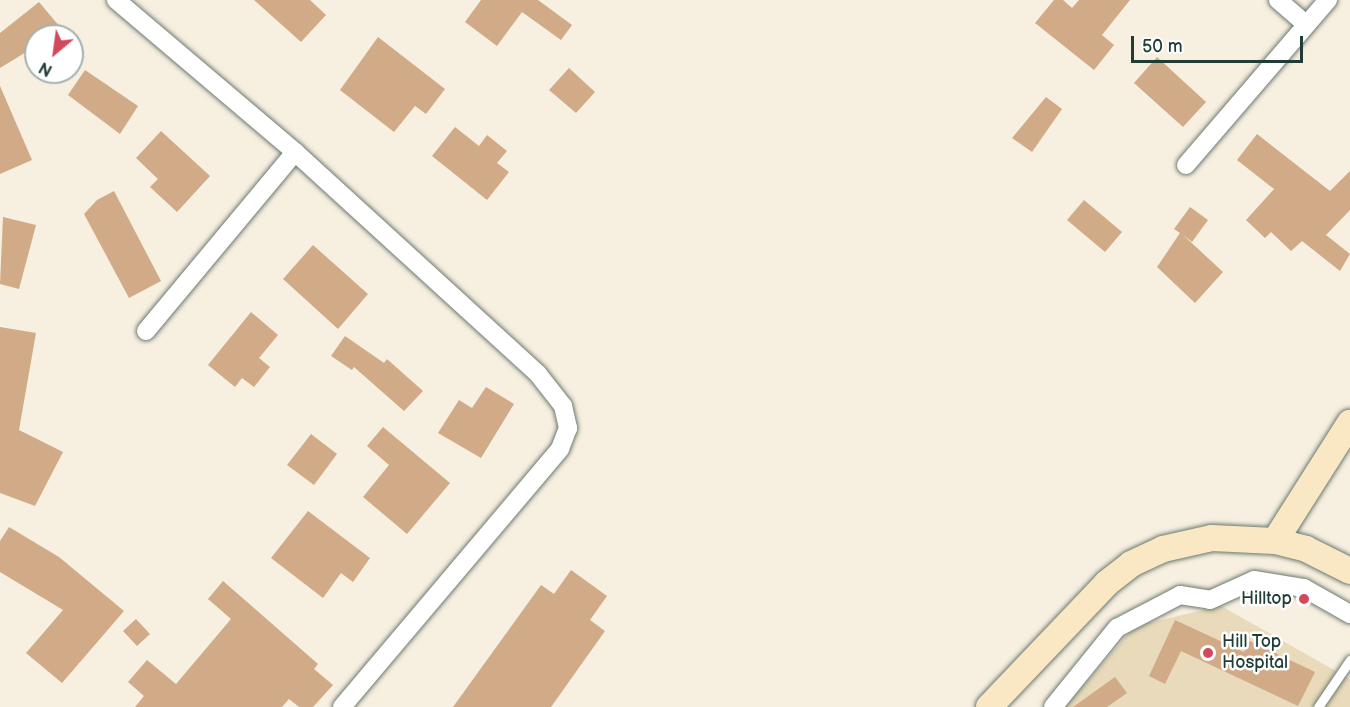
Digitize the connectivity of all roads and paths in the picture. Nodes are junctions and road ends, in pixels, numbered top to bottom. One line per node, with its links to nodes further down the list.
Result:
1 (116, 0): 5 (street)
2 (1278, 0): 4 (street)
3 (1328, 0): 4 (street)
4 (1306, 24): 6 (street)
5 (295, 152): 7 (street); 13 (street)
6 (1186, 165)
7 (147, 332)
8 (1350, 423): 9 (main road)
9 (1275, 541): 10 (main road); 14 (main road)
10 (1350, 571)
11 (1350, 614): 15 (street)
12 (1350, 660): 16 (lane)
13 (342, 707)
14 (989, 707)
15 (1053, 707)
16 (1318, 707)

